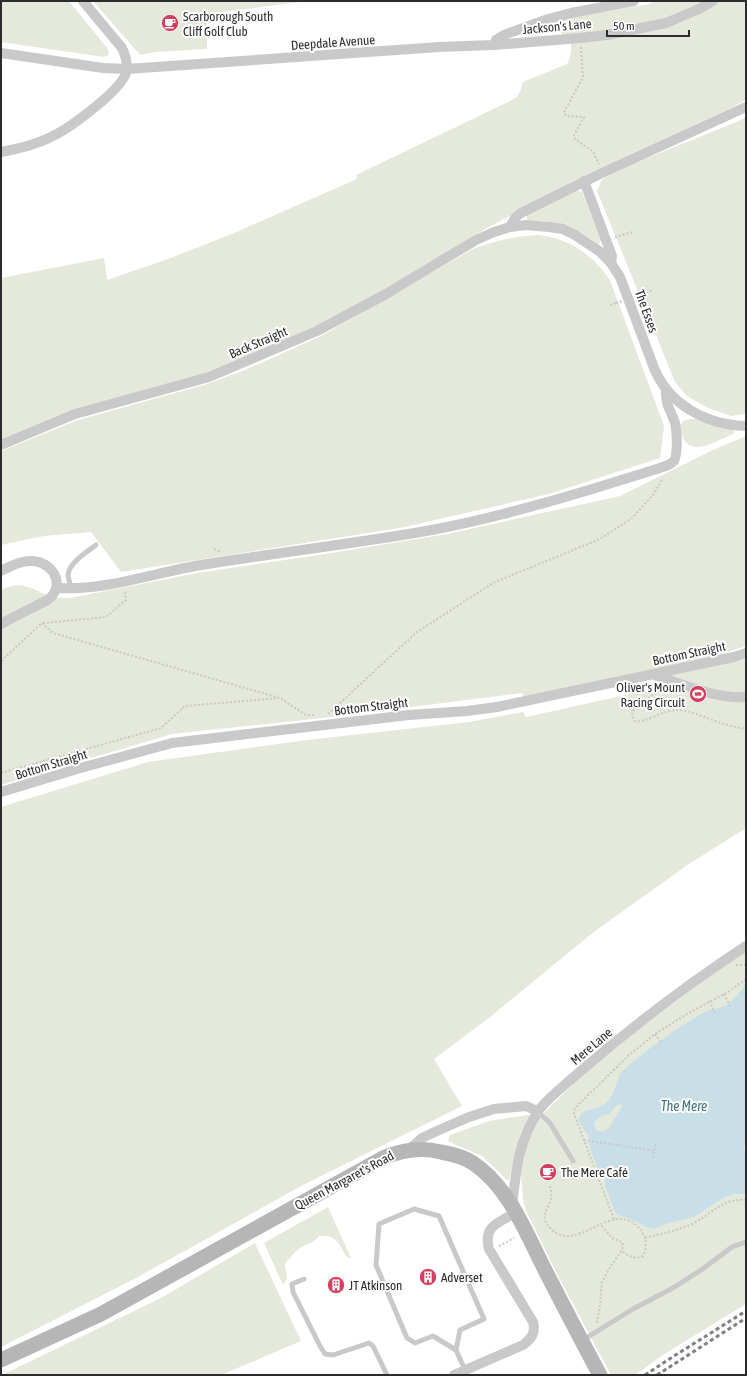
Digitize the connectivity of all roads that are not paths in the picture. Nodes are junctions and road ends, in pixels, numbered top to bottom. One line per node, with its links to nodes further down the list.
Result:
1 (83, 1): 6 (street)
2 (634, 1): 4 (street)
3 (713, 1): 4 (street, Jackson's Lane)
4 (494, 45): 6 (street, Deepdale Avenue)
5 (1, 53): 6 (street, Deepdale Avenue)
6 (127, 69): 8 (street)
7 (746, 108): 9 (street)
8 (1, 152)
9 (584, 181): 10 (street); 11 (street)
10 (510, 227): 11 (street, The Esses); 16 (street, Back Straight)
11 (611, 263): 12 (street, The Esses)
12 (666, 390): 13 (street, The Esses); 14 (street)
13 (692, 412): 14 (street); 15 (street, The Esses)
14 (676, 425): 20 (street)
15 (746, 426)
16 (1, 445)
17 (96, 545): 20 (lane)
18 (1, 571): 19 (street)
19 (57, 588): 20 (street); 21 (street)
20 (71, 588)
21 (1, 624)
22 (746, 653): 23 (street, Bottom Straight)
23 (652, 674): 24 (street); 25 (street, Bottom Straight)
24 (746, 697)
25 (1, 792)
26 (746, 946): 27 (street, Mere Lane)
27 (537, 1111): 28 (street); 29 (lane); 30 (street, Mere Lane)
28 (410, 1149): 30 (main road, Queen Margaret's Road); 35 (main road, Queen Margaret's Road)
29 (574, 1161)
30 (514, 1209): 33 (main road, Queen Margaret's Road); 36 (street)
31 (746, 1242): 33 (lane)
32 (304, 1279): 37 (lane)
33 (581, 1341): 39 (main road, Queen Margaret's Road)
34 (456, 1350): 34 (lane); 36 (lane)
35 (1, 1360)
36 (465, 1370): 38 (street)
37 (387, 1375)
38 (454, 1375)
39 (600, 1375)

